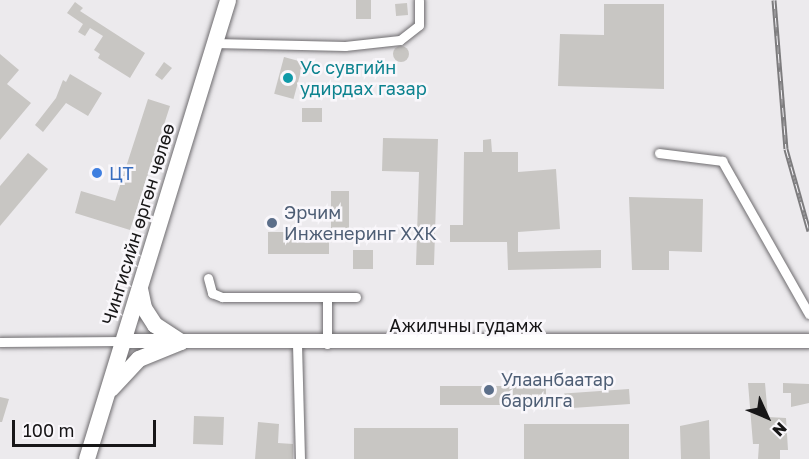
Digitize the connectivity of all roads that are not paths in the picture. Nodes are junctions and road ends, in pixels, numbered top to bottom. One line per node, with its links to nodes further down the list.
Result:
1 (228, 0): 3 (highway, Чингисийн өргөн чөлөө)
2 (419, 0): 3 (street)
3 (214, 43): 6 (highway, Чингисийн өргөн чөлөө)
4 (659, 153): 9 (street)
5 (208, 278): 8 (street)
6 (139, 287): 10 (highway, Чингисийн өргөн чөлөө); 13 (highway)
7 (356, 297): 8 (street)
8 (327, 299): 15 (street)
9 (809, 314)
10 (123, 341): 12 (street); 13 (main road, Ажилчны гудамж); 16 (highway, Чингисийн өргөн чөлөө)
11 (809, 341): 15 (main road, Ажилчны гудамж)
12 (0, 342)
13 (181, 342): 14 (main road, Ажилчны гудамж); 16 (highway)
14 (297, 344): 15 (main road, Ажилчны гудамж); 18 (street)
15 (327, 344)
16 (107, 394): 17 (highway, Чингисийн өргөн чөлөө)
17 (87, 459)
18 (300, 459)

